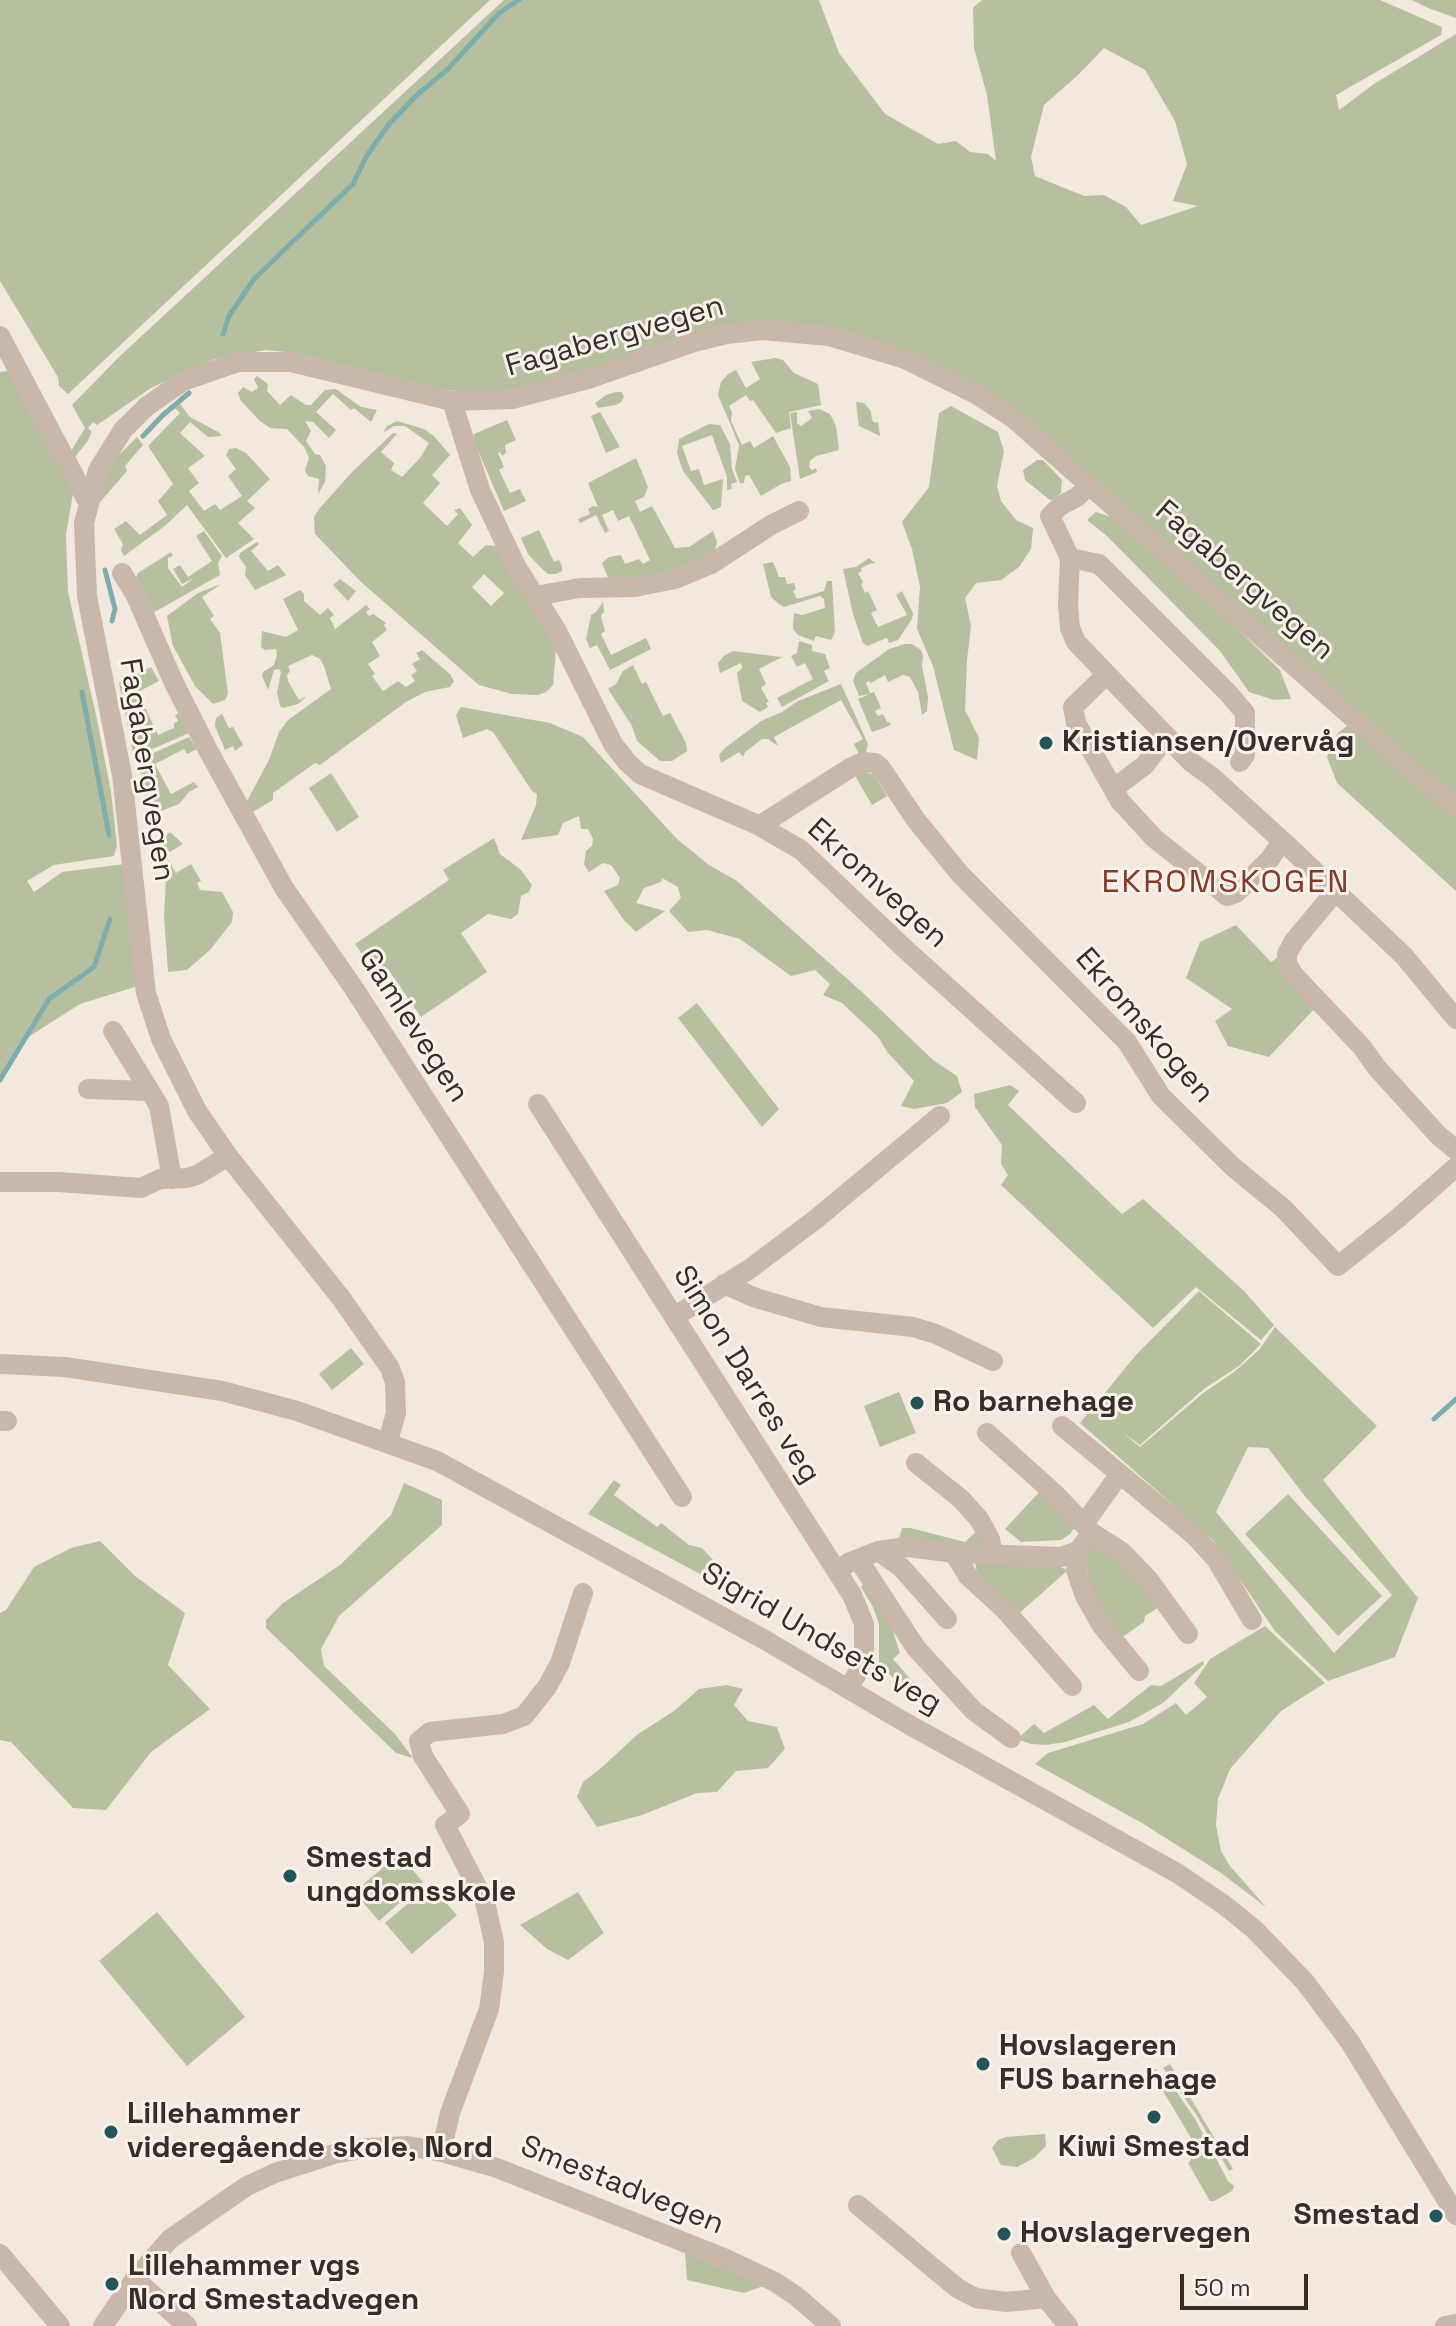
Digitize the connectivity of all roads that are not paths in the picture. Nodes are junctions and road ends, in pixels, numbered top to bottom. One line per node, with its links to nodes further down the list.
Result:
1 (0, 336): 4 (street)
2 (452, 401): 3 (street, Fagabergvegen); 4 (street, Fagabergvegen); 8 (street, Ekromvegen)
3 (1089, 485): 6 (street); 13 (street, Fagabergvegen)
4 (88, 502): 25 (street, Fagabergvegen)
5 (799, 511): 8 (street)
6 (1070, 558): 9 (street); 11 (street)
7 (122, 573): 38 (street, Gamlevegen)
8 (535, 596): 14 (street, Ekromvegen)
9 (1106, 675): 10 (street); 12 (street)
10 (1166, 737): 12 (street); 15 (street)
11 (1240, 762)
12 (1113, 789): 15 (street)
13 (1456, 806)
14 (759, 826): 21 (street, Ekromvegen); 26 (street, Ekromskogen)
15 (1282, 842): 16 (street)
16 (1335, 892): 17 (street); 24 (street)
17 (1456, 1019)
18 (113, 1031): 20 (street)
19 (88, 1089): 20 (street)
20 (150, 1091): 27 (street)
21 (1076, 1103)
22 (538, 1104): 30 (street, Simon Darres veg)
23 (940, 1116): 29 (street)
24 (1456, 1150)
25 (228, 1156): 27 (street); 35 (street, Fagabergvegen)
26 (1456, 1167)
27 (172, 1179): 28 (street)
28 (0, 1182)
29 (724, 1284): 30 (street); 31 (street)
30 (674, 1317): 45 (street, Simon Darres veg)
31 (993, 1361)
32 (0, 1364): 35 (street, Sigrid Undsets veg)
33 (1062, 1426): 37 (street)
34 (987, 1433): 39 (street)
35 (388, 1441): 52 (street, Sigrid Undsets veg)
36 (916, 1463): 43 (street)
37 (1119, 1475): 39 (street); 48 (street)
38 (682, 1497)
39 (1088, 1529): 41 (street); 49 (street)
40 (878, 1551): 42 (street); 44 (street); 47 (street)
41 (1078, 1551): 43 (street); 50 (street)
42 (954, 1553): 43 (street); 51 (street)
43 (993, 1555)
44 (858, 1559): 45 (street); 53 (street)
45 (837, 1572): 52 (street, Simon Darres veg)
46 (583, 1593): 54 (street)
47 (947, 1619)
48 (1252, 1620)
49 (1188, 1634)
50 (1139, 1671)
51 (1072, 1686)
52 (849, 1688): 56 (street, Sigrid Undsets veg)
53 (1011, 1738)
54 (441, 2152): 59 (street, Smestadvegen); 65 (street, Smestadvegen)
55 (858, 2205): 60 (street)
56 (1456, 2215)
57 (1021, 2253): 60 (street)
58 (0, 2254): 62 (street)
59 (135, 2279): 63 (street, Smestadvegen); 64 (street)
60 (1046, 2298): 66 (street)
61 (1456, 2324): 67 (street)
62 (60, 2326)
63 (103, 2326)
64 (187, 2326)
65 (831, 2326)
66 (1068, 2326)
67 (1445, 2326)

